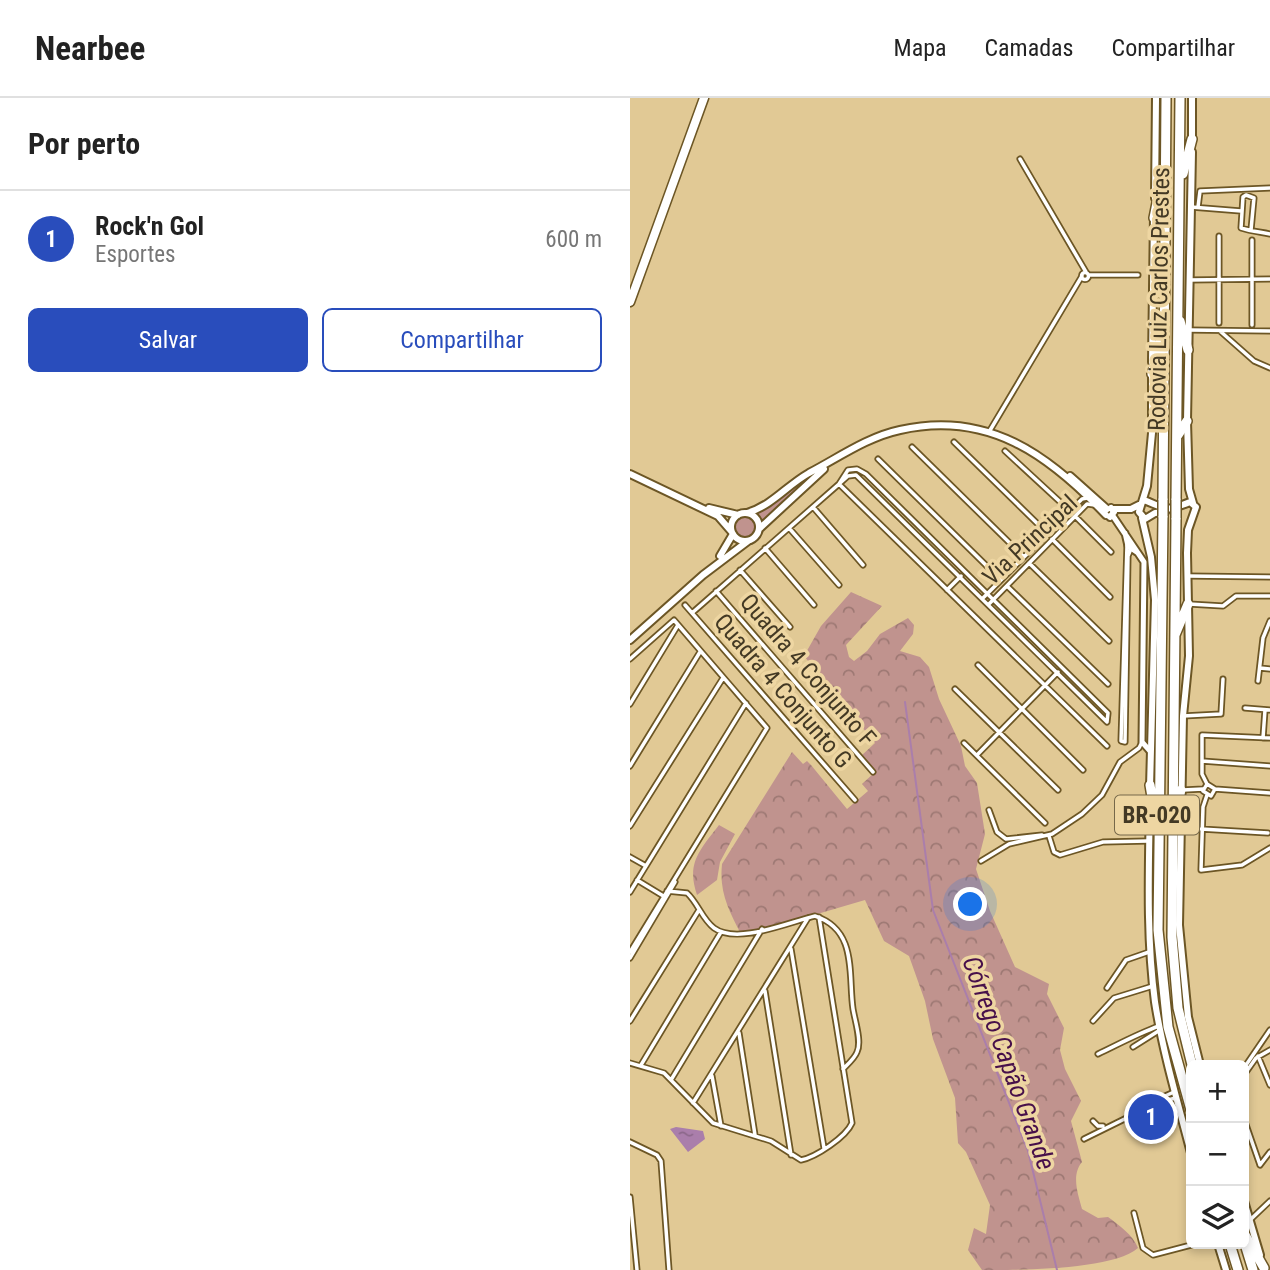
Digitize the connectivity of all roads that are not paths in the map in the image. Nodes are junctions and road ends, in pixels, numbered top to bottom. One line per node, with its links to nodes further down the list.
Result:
1 (704, 98): 25 (main road)
2 (1156, 98): 14 (main road)
3 (1166, 98): 8 (highway, Rodovia Luiz Carlos Prestes / BR-020)
4 (1180, 98): 10 (highway, Rodovia Luiz Carlos Prestes / BR-020)
5 (1192, 98): 6 (main road)
6 (1192, 139): 10 (highway); 11 (main road)
7 (1020, 159): 19 (street)
8 (1166, 161): 14 (highway); 28 (highway, Rodovia Luiz Carlos Prestes / BR-020)
9 (1270, 188): 12 (street)
10 (1180, 189): 26 (highway, Rodovia Luiz Carlos Prestes / BR-020)
11 (1190, 207): 12 (street); 24 (main road)
12 (1198, 207): 13 (street)
13 (1241, 211): 15 (street); 15 (street)
14 (1154, 218): 35 (main road)
15 (1251, 230): 16 (street)
16 (1270, 234)
17 (1219, 236): 21 (street)
18 (1252, 240): 22 (street)
19 (1085, 275): 20 (street); 39 (street)
20 (1138, 275)
21 (1219, 279): 22 (street); 24 (street); 27 (street)
22 (1252, 279): 23 (street); 29 (street)
23 (1270, 279)
24 (1189, 280): 30 (main road)
25 (630, 302)
26 (1177, 311): 33 (highway); 36 (highway, Rodovia Luiz Carlos Prestes / BR-020)
27 (1219, 323)
28 (1164, 325): 35 (highway); 37 (highway, Rodovia Luiz Carlos Prestes / BR-020)
29 (1252, 325)
30 (1189, 330): 31 (street); 33 (main road)
31 (1220, 331): 32 (street); 34 (street)
32 (1270, 331)
33 (1188, 350): 38 (main road)
34 (1270, 368)
35 (1152, 374): 52 (main road)
36 (1176, 399): 37 (highway); 41 (highway, Rodovia Luiz Carlos Prestes / BR-020)
37 (1163, 401): 128 (highway, Rodovia Luiz Carlos Prestes / BR-020, bridge)
38 (1187, 421): 41 (highway); 53 (main road)
39 (989, 432): 45 (main road); 46 (main road)
40 (954, 442): 67 (street)
41 (1177, 444): 110 (highway, Rodovia Luiz Carlos Prestes / BR-020, bridge)
42 (912, 447): 75 (street)
43 (1004, 451): 57 (street)
44 (878, 459): 87 (street)
45 (833, 460): 58 (main road); 65 (main road)
46 (1059, 469): 51 (main road); 51 (main road)
47 (630, 474): 54 (main road)
48 (839, 484): 49 (street); 50 (street); 56 (street); 91 (street)
49 (886, 493): 50 (street); 79 (street)
50 (881, 498): 82 (street)
51 (1088, 498): 55 (main road); 57 (street, Via Principal); 59 (main road)
52 (1142, 503): 53 (main road); 59 (main road); 62 (main road)
53 (1193, 503): 63 (main road)
54 (694, 504): 60 (main road); 66 (main road)
55 (1097, 506): 59 (main road); 61 (street, Via Principal)
56 (813, 507): 64 (street); 78 (street)
57 (1070, 511): 61 (street); 67 (street, Via Principal)
58 (747, 513): 60 (main road); 65 (main road)
59 (1110, 513): 62 (main road); 71 (street)
60 (738, 515): 66 (main road)
61 (1075, 516): 68 (street, Via Principal); 74 (street)
62 (1141, 518): 63 (main road); 125 (main road)
63 (1191, 520): 85 (main road)
64 (789, 527): 72 (street); 88 (street)
65 (758, 529): 69 (main road)
66 (732, 532): 69 (main road); 83 (main road)
67 (1048, 534): 70 (street, Via Principal)
68 (1052, 539): 73 (street, Via Principal); 96 (street)
69 (748, 541): 83 (main road)
70 (1037, 544): 73 (street); 75 (street, Via Principal)
71 (1131, 544): 127 (street); 137 (street)
72 (765, 548): 81 (street); 101 (street)
73 (1043, 549): 77 (street, Via Principal)
74 (1111, 552)
75 (1024, 557): 76 (street, Via Principal)
76 (1019, 562): 80 (street); 87 (street, Via Principal)
77 (1029, 563): 80 (street, Via Principal); 111 (street)
78 (863, 565)
79 (960, 566): 82 (street); 93 (street)
80 (1025, 567): 89 (street, Via Principal)
81 (740, 570): 92 (street); 106 (street)
82 (954, 571): 84 (street)
83 (702, 575): 109 (main road)
84 (961, 576): 91 (street); 97 (street)
85 (1186, 576): 86 (street); 100 (main road)
86 (1270, 577)
87 (1002, 580): 90 (street, Via Principal)
88 (839, 585)
89 (1007, 586): 94 (street, Via Principal); 123 (street)
90 (993, 589): 93 (street, Via Principal); 94 (street)
91 (947, 590): 124 (street)
92 (716, 591): 103 (street); 149 (street, Quadra 4 Conjunto F)
93 (988, 593): 97 (street, Via Principal); 98 (street)
94 (999, 594): 98 (street, Via Principal)
95 (1270, 596): 100 (street)
96 (1110, 597)
97 (983, 598): 99 (street)
98 (994, 599): 99 (street, Via Principal); 107 (street)
99 (989, 604): 108 (street)
100 (1188, 604): 110 (highway); 135 (main road)
101 (814, 605)
102 (685, 606): 103 (street, Quadra 4 Conjunto G)
103 (692, 613): 158 (street, Quadra 4 Conjunto G)
104 (1270, 621): 115 (street)
105 (678, 625): 112 (street); 113 (street); 131 (street)
106 (790, 627)
107 (1023, 628): 108 (street); 118 (street)
108 (1018, 633): 117 (street)
109 (630, 640)
110 (1173, 640): 129 (highway, BR-020)
111 (1109, 641)
112 (700, 652): 119 (street); 146 (street)
113 (630, 659)
114 (978, 666): 132 (street)
115 (1260, 668): 116 (street); 122 (street)
116 (1270, 669)
117 (1058, 672): 120 (street); 124 (street)
118 (1070, 674): 120 (street); 120 (street)
119 (723, 678): 130 (street); 163 (street)
120 (1065, 679)
121 (1223, 679): 135 (street)
122 (1258, 681)
123 (1108, 684)
124 (1045, 685): 132 (street); 142 (street)
125 (1150, 687): 127 (street); 143 (main road)
126 (954, 689): 136 (street)
127 (1143, 693): 140 (street)
128 (1160, 693): 129 (highway); 162 (highway, BR-020)
129 (1174, 694): 160 (highway, BR-020)
130 (746, 703): 171 (street); 173 (street)
131 (630, 704)
132 (1022, 708): 136 (street); 148 (street)
133 (1245, 708): 134 (street)
134 (1267, 710): 138 (street)
135 (1183, 716): 155 (main road)
136 (999, 732): 144 (street); 154 (street)
137 (1123, 735)
138 (1263, 738): 139 (street); 145 (street)
139 (1270, 738)
140 (1142, 742): 143 (street); 166 (street)
141 (964, 743): 144 (street)
142 (1107, 746)
143 (1150, 751): 151 (main road)
144 (976, 755): 161 (street)
145 (1201, 761): 147 (street); 150 (street)
146 (630, 766)
147 (1270, 766)
148 (1083, 770)
149 (873, 772)
150 (1208, 784): 152 (street); 153 (street)
151 (1150, 785): 162 (highway); 167 (main road)
152 (1203, 789): 155 (street); 157 (street)
153 (1215, 789): 156 (street); 157 (street)
154 (1058, 790)
155 (1181, 790): 160 (highway); 200 (main road)
156 (1270, 793)
157 (1207, 795): 164 (street)
158 (855, 800)
159 (989, 810): 166 (street)
160 (1171, 821): 199 (highway, BR-020)
161 (1045, 823)
162 (1157, 825): 209 (highway, BR-020)
163 (630, 826)
164 (1201, 829): 165 (street); 168 (street)
165 (1268, 833)
166 (1049, 835): 167 (street); 170 (street)
167 (1149, 841): 185 (main road)
168 (1270, 848)
169 (630, 857): 171 (street)
170 (981, 861)
171 (646, 866): 172 (street)
172 (637, 880): 175 (street); 177 (street)
173 (674, 882): 174 (street); 176 (street)
174 (681, 891): 176 (street); 178 (street)
175 (630, 892)
176 (669, 892): 177 (street)
177 (666, 897): 184 (street); 186 (street)
178 (699, 910): 182 (street); 190 (street)
179 (820, 917): 180 (street); 205 (street); 205 (street)
180 (808, 918): 181 (street); 183 (street)
181 (762, 929): 182 (street); 207 (street)
182 (721, 932): 203 (street)
183 (790, 946): 188 (street); 219 (street)
184 (630, 951)
185 (1151, 951): 187 (main road); 189 (street)
186 (630, 958)
187 (1153, 986): 191 (street); 192 (main road)
188 (765, 988): 194 (street); 221 (street)
189 (1107, 988)
190 (630, 1021)
191 (1093, 1021)
192 (1159, 1028): 195 (street); 197 (street); 210 (main road)
193 (1270, 1030): 201 (street)
194 (738, 1031): 206 (street); 215 (street)
195 (1133, 1047)
196 (1270, 1050): 198 (street)
197 (1098, 1055)
198 (1258, 1056): 204 (street); 208 (street)
199 (1191, 1060)
200 (1199, 1060)
201 (1249, 1061)
202 (630, 1063): 203 (street)
203 (641, 1065): 207 (street)
204 (1249, 1068)
205 (843, 1069): 219 (street)
206 (712, 1074): 211 (street); 214 (street)
207 (671, 1080): 211 (street)
208 (1270, 1085)
209 (1186, 1092)
210 (1175, 1095): 212 (street); 216 (main road); 217 (street)
211 (693, 1103): 214 (street)
212 (1093, 1121)
213 (1245, 1123): 220 (street)
214 (721, 1126): 215 (street)
215 (755, 1135): 221 (street)
216 (1186, 1135)
217 (1084, 1139)
218 (630, 1142): 234 (street)
219 (824, 1148): 221 (street)
220 (1270, 1152)
221 (791, 1155)
222 (630, 1197): 233 (street)
223 (1270, 1201): 226 (street)
224 (1134, 1213): 228 (street)
225 (1249, 1217): 226 (main road)
226 (1250, 1220): 232 (main road)
227 (1249, 1242): 232 (highway)
228 (1186, 1246)
229 (1220, 1249): 235 (main road)
230 (1232, 1249): 236 (highway)
231 (1247, 1249): 237 (highway)
232 (1264, 1269)
233 (637, 1270)
234 (669, 1270)
235 (1226, 1270)
236 (1238, 1270)
237 (1253, 1270)

